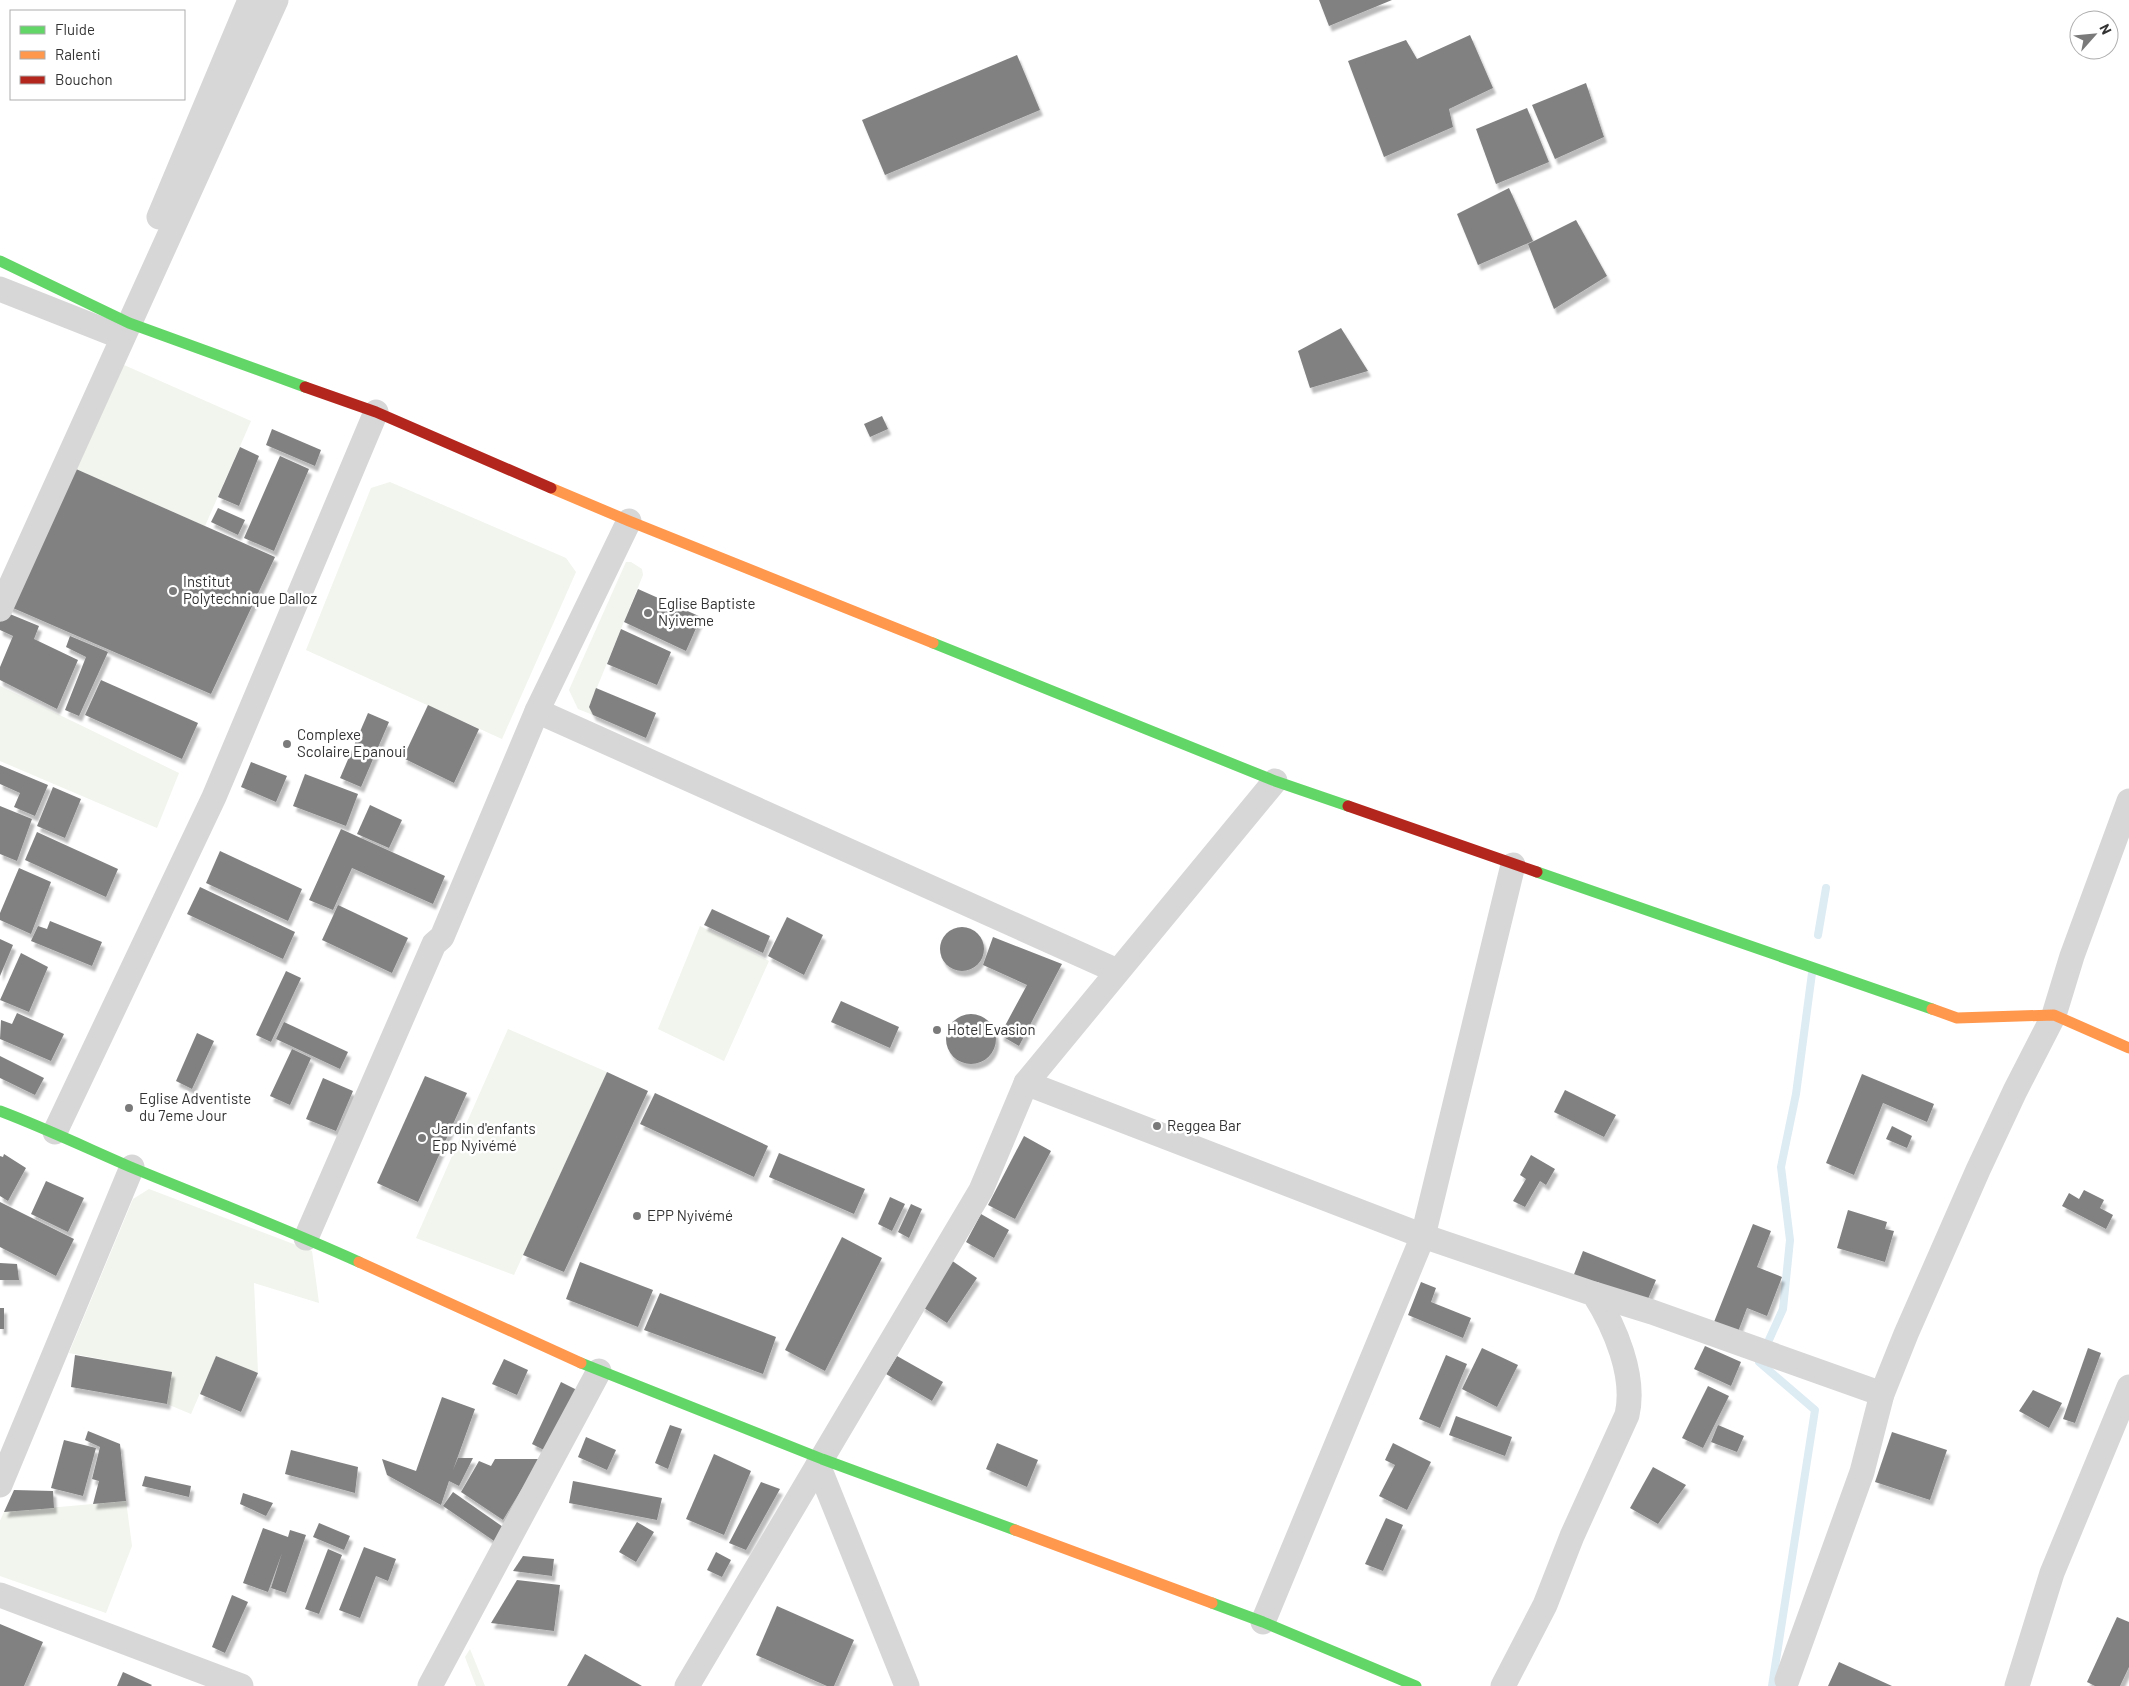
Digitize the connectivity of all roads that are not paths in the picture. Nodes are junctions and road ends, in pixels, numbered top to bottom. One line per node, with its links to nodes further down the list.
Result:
1 (250, 0): 5 (street)
2 (276, 0): 5 (street)
3 (0, 261): 5 (street)
4 (0, 289): 5 (street)
5 (120, 328): 6 (street); 8 (street); 9 (street)
6 (376, 412): 7 (street); 19 (street)
7 (629, 521): 10 (street); 11 (street)
8 (0, 590)
9 (0, 609)
10 (537, 712): 14 (street); 22 (street)
11 (1275, 781): 13 (street); 14 (street)
12 (2129, 801): 15 (street)
13 (1513, 865): 15 (street); 21 (street)
14 (1117, 970): 17 (street)
15 (2054, 1015): 16 (street); 26 (street)
16 (2129, 1048)
17 (1026, 1082): 21 (street); 27 (street)
18 (0, 1111): 19 (street)
19 (55, 1132): 20 (street)
20 (132, 1167): 22 (street); 28 (street)
21 (1422, 1236): 23 (street); 30 (street)
22 (306, 1238): 24 (street)
23 (1594, 1294): 26 (street); 37 (street)
24 (599, 1371): 27 (street); 33 (street)
25 (2129, 1387): 38 (street)
26 (1882, 1394): 31 (street)
27 (820, 1462): 30 (street); 34 (street); 35 (street)
28 (0, 1485)
29 (0, 1595): 32 (street)
30 (1264, 1622): 36 (street)
31 (1787, 1680)
32 (241, 1686)
33 (430, 1686)
34 (687, 1686)
35 (907, 1686)
36 (1416, 1686)
37 (1503, 1686)
38 (2017, 1686)

